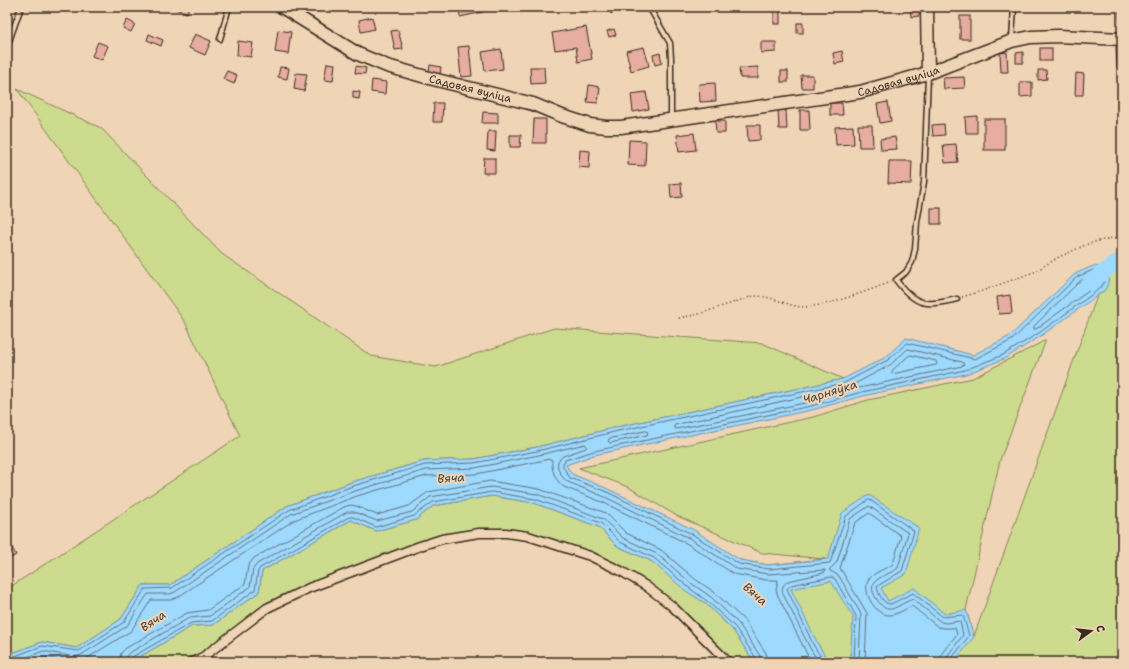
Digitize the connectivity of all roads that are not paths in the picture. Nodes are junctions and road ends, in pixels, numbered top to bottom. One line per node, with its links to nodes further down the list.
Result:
1 (21, 7): 10 (lane)
2 (229, 7): 7 (lane)
3 (282, 7): 12 (street, Садовая вуліца)
4 (649, 7): 12 (lane)
5 (927, 7): 11 (street)
6 (1014, 7): 9 (lane)
7 (220, 39)
8 (1122, 39): 9 (street, Садовая вуліца)
9 (1012, 41): 11 (street, Садовая вуліца)
10 (7, 47)
11 (928, 73): 12 (street, Садовая вуліца); 13 (lane)
12 (671, 119)
13 (957, 298)
14 (192, 662): 15 (street)
15 (728, 662)

